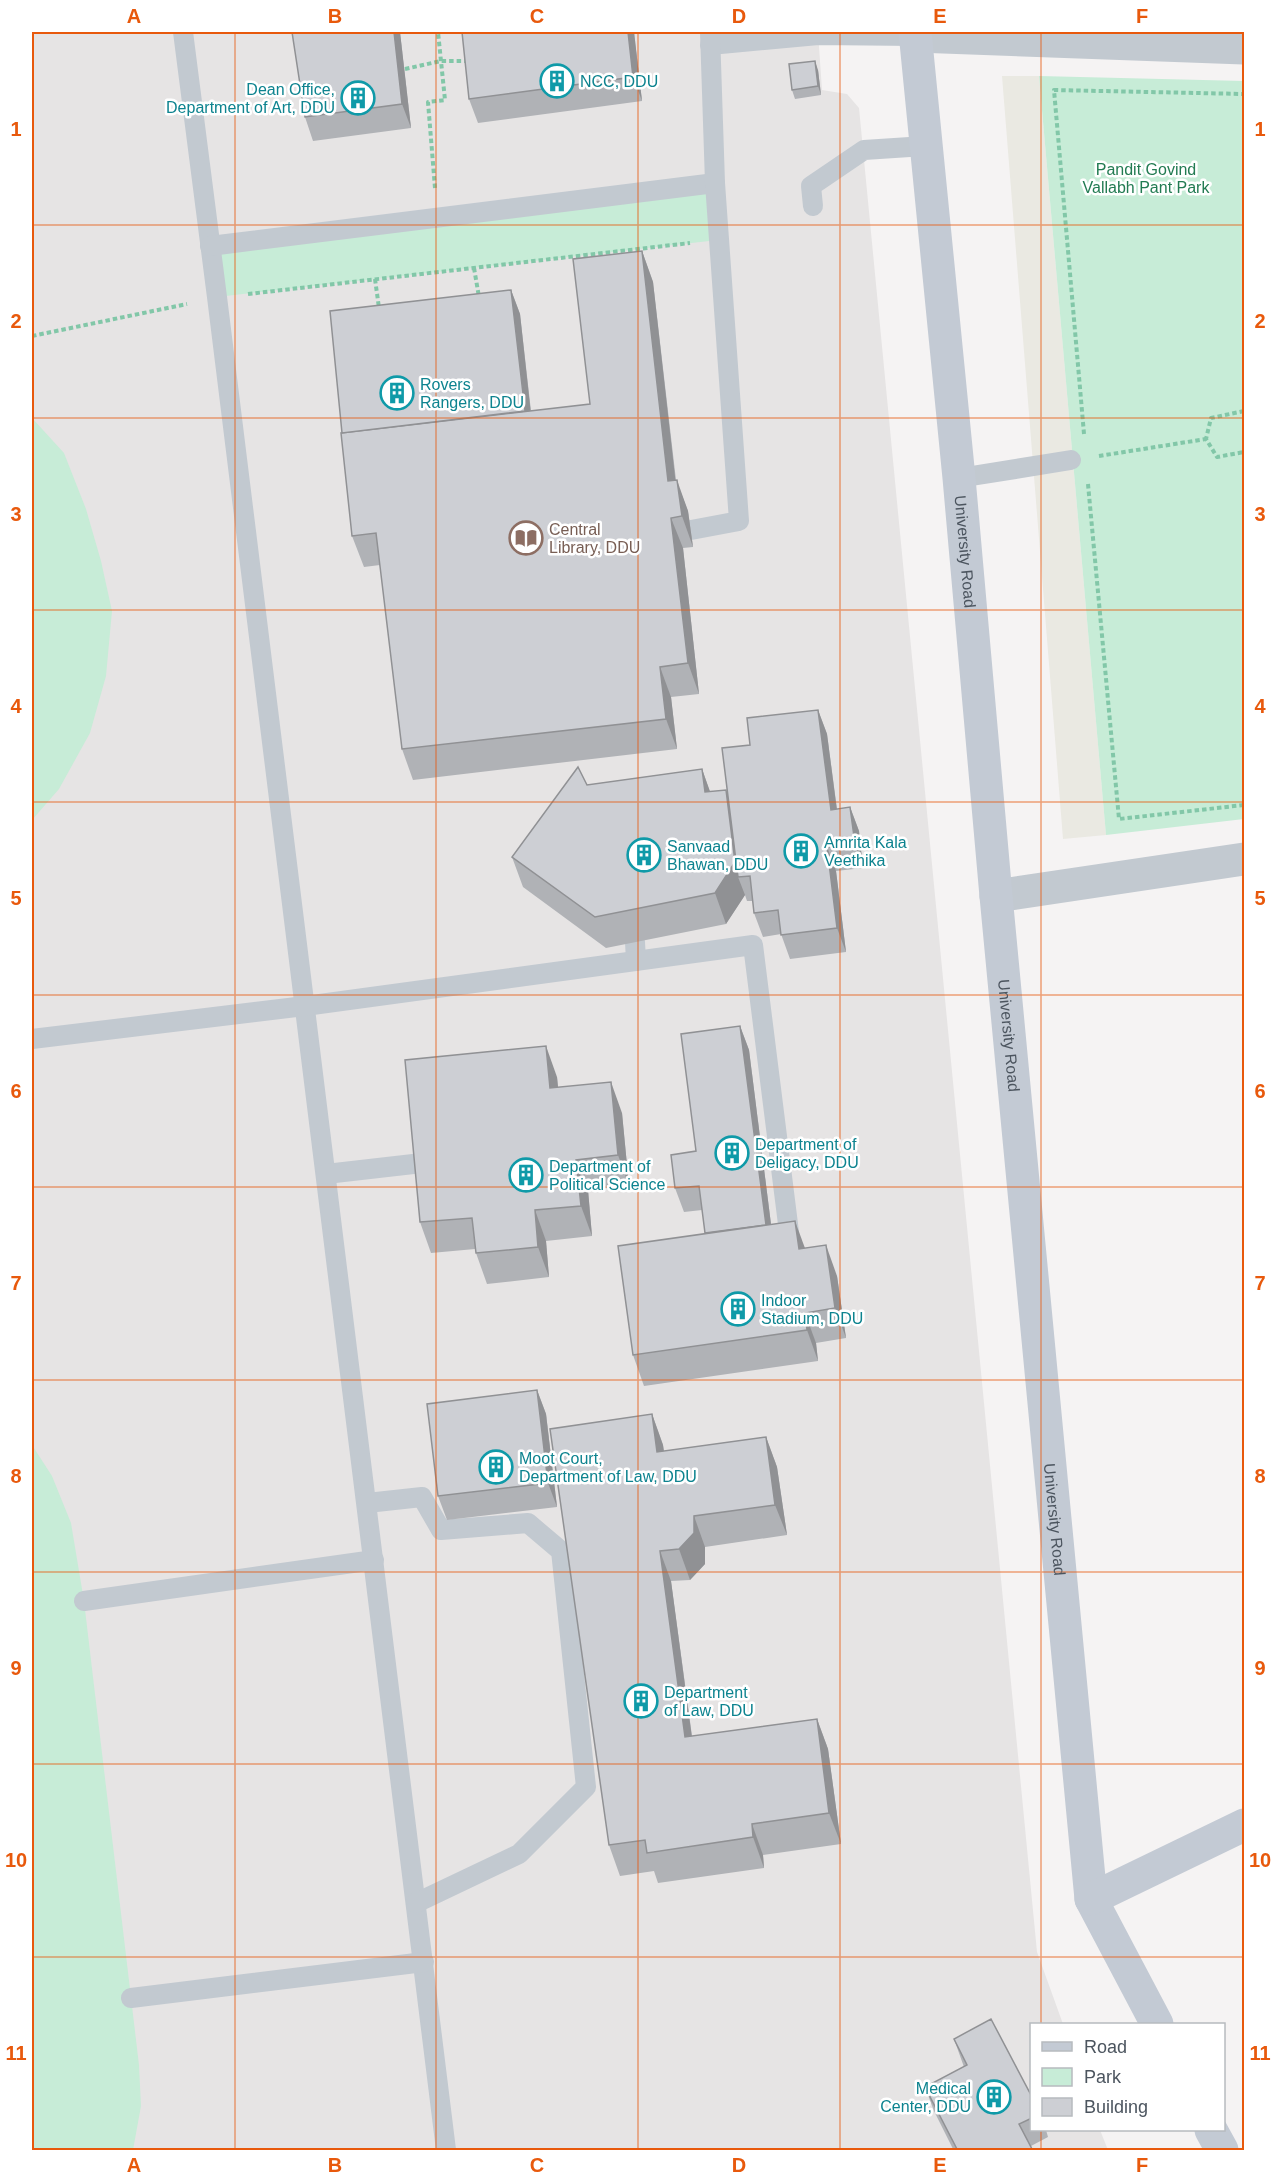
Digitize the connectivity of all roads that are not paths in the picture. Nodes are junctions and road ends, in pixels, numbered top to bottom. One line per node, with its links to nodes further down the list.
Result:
1 (183, 32): 8 (lane)
2 (915, 34): 3 (lane); 4 (street); 5 (main road, University Road)
3 (710, 38): 6 (lane)
4 (1245, 48)
5 (926, 146): 7 (lane); 10 (main road, University Road)
6 (715, 183): 8 (lane); 11 (lane)
7 (813, 206)
8 (210, 246): 14 (lane)
9 (1079, 459): 10 (lane)
10 (959, 478): 13 (main road, University Road)
11 (691, 530)
12 (1245, 859): 13 (street)
13 (996, 896): 23 (main road, University Road)
14 (305, 1006): 15 (lane); 17 (lane); 18 (lane)
15 (32, 1039)
16 (423, 1163): 17 (lane)
17 (326, 1174): 19 (lane)
18 (792, 1253)
19 (367, 1503): 20 (lane); 24 (lane)
20 (374, 1560): 21 (lane); 24 (lane)
21 (84, 1601)
22 (1245, 1825): 23 (main road)
23 (1091, 1899): 27 (main road, University Road)
24 (416, 1903): 25 (lane)
25 (424, 1962): 26 (lane); 29 (lane)
26 (131, 1998)
27 (1156, 2023)
28 (1212, 2131): 30 (main road)
29 (446, 2151)
30 (1222, 2151)

